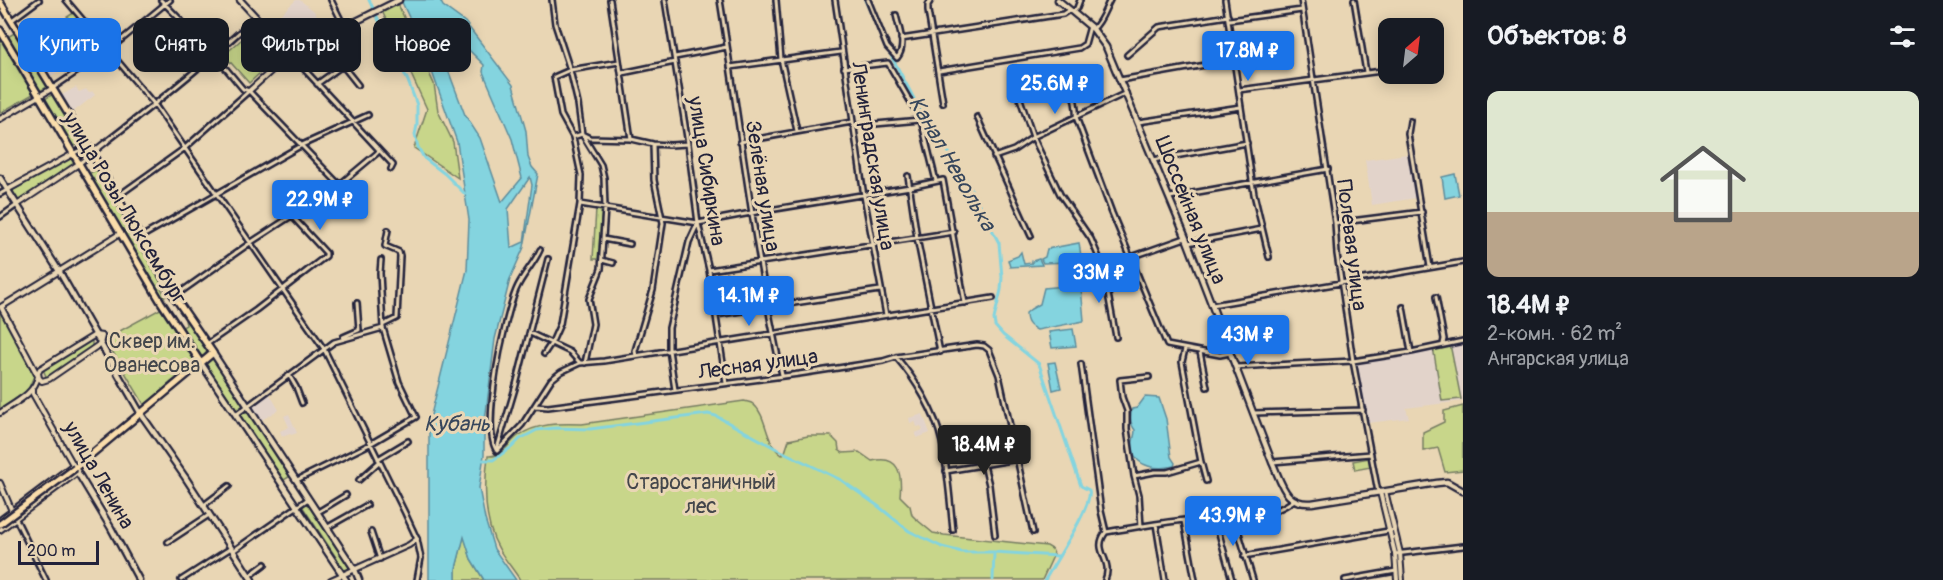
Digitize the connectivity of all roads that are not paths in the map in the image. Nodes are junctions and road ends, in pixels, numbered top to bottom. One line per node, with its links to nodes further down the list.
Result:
1 (39, 0): 33 (street)
2 (66, 0): 28 (street)
3 (161, 0): 23 (street)
4 (170, 0): 23 (street)
5 (240, 0): 27 (main road)
6 (331, 0): 30 (street)
7 (399, 0): 31 (main road)
8 (552, 0): 51 (street)
9 (610, 0): 46 (street)
10 (665, 0): 43 (street, улица Сибиркина)
11 (720, 0): 40 (street, Зелёная улица)
12 (776, 0): 44 (street)
13 (835, 0): 41 (street, Ленинградская улица)
14 (868, 0): 37 (street)
15 (931, 0): 36 (street)
16 (1058, 0): 24 (main road, Шоссейная улица)
17 (1080, 0): 24 (street)
18 (1110, 0): 34 (street)
19 (1225, 0): 32 (street)
20 (1301, 0): 25 (street, Полевая улица)
21 (1354, 0): 61 (street)
22 (0, 2): 33 (main road, улица Розы Люксембург)
23 (165, 4): 29 (street); 38 (street)
24 (1073, 10): 34 (main road, Шоссейная улица); 36 (street)
25 (1302, 10): 32 (street); 63 (street, Полевая улица)
26 (896, 15): 37 (street)
27 (256, 17): 39 (street)
28 (81, 18)
29 (178, 18)
30 (340, 18)
31 (361, 18)
32 (1228, 18): 42 (street); 45 (street)
33 (12, 21): 35 (main road); 67 (main road, улица Розы Люксембург)
34 (1093, 29): 52 (street); 64 (main road, Шоссейная улица)
35 (0, 32): 71 (main road, улица Розы Люксембург)
36 (933, 34): 37 (street); 52 (street)
37 (902, 39)
38 (121, 40)
39 (229, 43)
40 (728, 47): 43 (street); 49 (street, Зелёная улица)
41 (842, 52): 44 (street); 50 (street, Ленинградская улица)
42 (1127, 55)
43 (675, 57): 47 (street, улица Сибиркина)
44 (781, 59): 49 (street); 84 (street)
45 (1235, 60): 64 (street); 68 (street)
46 (619, 62): 51 (street); 62 (street)
47 (675, 62): 62 (street); 93 (street, улица Сибиркина)
48 (121, 64): 73 (street)
49 (730, 67): 90 (street, Зелёная улица)
50 (844, 68): 79 (street); 83 (street, Ленинградская улица)
51 (570, 70): 85 (street); 86 (street)
52 (939, 71): 72 (street)
53 (1378, 71): 61 (street)
54 (77, 72): 67 (street)
55 (195, 72): 73 (street)
56 (229, 72): 69 (street)
57 (270, 72): 69 (street)
58 (306, 72): 65 (street)
59 (334, 72): 65 (street)
60 (347, 72): 66 (street)
61 (1366, 72): 63 (street)
62 (622, 73): 88 (street)
63 (1313, 79): 68 (street); 104 (street, Полевая улица)
64 (1120, 80): 70 (main road, Шоссейная улица)
65 (317, 84): 82 (street)
66 (358, 85)
67 (53, 88): 71 (street); 95 (main road, улица Розы Люксембург)
68 (1239, 90): 74 (street)
69 (249, 91): 94 (street); 96 (street)
70 (1126, 93): 77 (street); 81 (main road, Шоссейная улица)
71 (39, 97): 78 (street); 99 (main road, улица Розы Люксембург)
72 (943, 103)
73 (155, 105): 89 (street); 96 (street)
74 (1241, 106): 81 (street); 91 (street)
75 (368, 116): 82 (street)
76 (977, 117): 100 (street)
77 (1076, 117): 87 (street); 87 (street); 141 (street)
78 (0, 119)
79 (921, 120): 83 (street); 107 (street)
80 (1410, 121): 121 (street)
81 (1138, 122): 101 (main road, Шоссейная улица)
82 (352, 123): 94 (street); 97 (street)
83 (853, 124): 84 (street); 115 (street, Ленинградская улица)
84 (797, 131): 90 (street)
85 (582, 134): 86 (street); 88 (street); 120 (street)
86 (573, 137): 117 (street)
87 (1033, 137): 100 (street); 149 (street)
88 (631, 139): 92 (street)
89 (106, 142): 98 (street)
90 (740, 142): 122 (street, Зелёная улица)
91 (1247, 143): 101 (street); 108 (street)
92 (653, 144): 93 (street); 125 (street)
93 (688, 144): 127 (street, улица Сибиркина)
94 (302, 145): 109 (street); 113 (street)
95 (89, 146): 98 (main road, улица Розы Люксембург); 99 (street)
96 (185, 147): 113 (street); 114 (street)
97 (378, 148): 103 (street); 109 (street)
98 (92, 153): 102 (street); 114 (main road, улица Розы Люксембург)
99 (74, 154): 102 (main road, улица Розы Люксембург); 111 (street)
100 (994, 157): 132 (street)
101 (1153, 160): 116 (main road, Шоссейная улица)
102 (80, 163): 118 (street); 131 (main road, улица Розы Люксембург)
103 (391, 169)
104 (1328, 170): 108 (street); 126 (street, Полевая улица)
105 (908, 176): 110 (street)
106 (0, 178): 111 (main road)
107 (936, 182): 110 (street); 130 (street)
108 (1252, 182): 116 (street); 128 (street)
109 (339, 185): 119 (street); 123 (street)
110 (910, 187): 115 (street); 134 (street)
111 (7, 190): 112 (street); 118 (main road)
112 (0, 194)
113 (216, 194): 133 (street); 137 (street)
114 (118, 196): 133 (main road, улица Розы Люксембург)
115 (864, 196): 122 (street); 139 (street, Ленинградская улица)
116 (1168, 197): 136 (main road, Шоссейная улица)
117 (580, 204): 120 (street); 175 (street)
118 (17, 205): 124 (street); 152 (main road)
119 (358, 205)
120 (605, 208): 125 (street); 135 (street)
121 (1422, 212): 126 (street); 150 (street)
122 (751, 213): 127 (street); 146 (street, Зелёная улица)
123 (291, 215): 137 (street); 154 (street)
124 (0, 218)
125 (662, 218): 127 (street); 189 (street)
126 (1335, 223): 153 (street, Полевая улица)
127 (698, 224): 151 (street, улица Сибиркина); 182 (street)
128 (1262, 229): 136 (street); 142 (street)
129 (388, 230): 168 (street)
130 (954, 232): 134 (street); 160 (street)
131 (121, 233): 152 (street); 192 (main road, улица Розы Люксембург)
132 (1031, 236)
133 (141, 237): 156 (main road, улица Розы Люксембург)
134 (917, 238): 139 (street); 165 (street)
135 (603, 239): 138 (street); 145 (street)
136 (1186, 240): 141 (street); 161 (main road, Шоссейная улица)
137 (250, 243): 154 (street); 156 (street)
138 (630, 244)
139 (872, 244): 146 (street); 155 (street, Ленинградская улица)
140 (540, 250): 214 (street)
141 (1132, 257): 149 (street); 181 (street)
142 (1269, 257)
143 (548, 259): 169 (street)
144 (381, 260): 168 (street)
145 (602, 260): 148 (street); 193 (street)
146 (760, 261): 151 (street); 163 (street, Зелёная улица)
147 (1463, 262): 150 (street)
148 (613, 263)
149 (1103, 267): 172 (street)
150 (1430, 267): 153 (street)
151 (709, 270): 166 (street, улица Сибиркина)
152 (59, 271): 162 (street); 171 (main road)
153 (1341, 283): 161 (street); 191 (street, Полевая улица)
154 (283, 289): 178 (street); 180 (street)
155 (880, 290): 163 (street); 167 (street, Ленинградская улица)
156 (174, 296): 178 (main road, улица Розы Люксембург)
157 (1436, 297): 179 (street)
158 (993, 298): 160 (street)
159 (357, 303): 173 (street)
160 (965, 303): 165 (street)
161 (1212, 305): 187 (main road, Шоссейная улица)
162 (0, 306): 196 (street)
163 (767, 307): 166 (street); 170 (street, Зелёная улица)
164 (1403, 307): 185 (street)
165 (930, 309): 167 (street); 184 (street)
166 (715, 315): 176 (street, улица Сибиркина)
167 (886, 315): 170 (street)
168 (383, 327): 173 (street); 213 (street)
169 (530, 333): 175 (street); 214 (street)
170 (773, 334): 176 (street); 198 (street, Зелёная улица)
171 (95, 335): 177 (main road); 196 (street)
172 (1116, 337)
173 (343, 339): 180 (street)
174 (1463, 341): 179 (street)
175 (552, 342): 188 (street); 193 (street)
176 (719, 342): 182 (street); 200 (street, улица Сибиркина)
177 (100, 344): 196 (street); 210 (main road)
178 (207, 344): 186 (main road, улица Розы Люксембург)
179 (1443, 344): 185 (street)
180 (324, 349): 197 (street); 213 (street)
181 (1185, 349): 183 (street); 218 (street)
182 (669, 350): 189 (street); 203 (street)
183 (1200, 351): 187 (street); 202 (street)
184 (940, 352): 190 (street, Лесная улица); 216 (street, Лесная улица)
185 (1411, 352): 191 (street)
186 (213, 353): 192 (main road); 205 (main road, улица Розы Люксембург)
187 (1230, 353): 195 (main road, Шоссейная улица)
188 (544, 354)
189 (636, 356): 193 (street)
190 (896, 357): 198 (street, Лесная улица); 222 (street)
191 (1353, 361): 195 (street); 207 (street, Полевая улица)
192 (201, 363): 210 (main road); 211 (main road, улица Розы Люксембург)
193 (583, 363): 206 (street)
194 (1081, 364): 253 (street)
195 (1236, 367): 209 (main road, Шоссейная улица)
196 (37, 374): 201 (street)
197 (289, 375): 204 (street); 205 (street)
198 (782, 375): 200 (street, Лесная улица)
199 (1149, 377): 223 (street)
200 (726, 383): 203 (street, Лесная улица)
201 (34, 386): 208 (street); 221 (street, улица Ленина)
202 (1207, 387)
203 (675, 390): 206 (street, Лесная улица)
204 (302, 403)
205 (248, 406): 211 (street); 224 (main road, улица Розы Люксембург)
206 (535, 406): 214 (street)
207 (1363, 410): 209 (street); 215 (street, Полевая улица)
208 (0, 413)
209 (1254, 413): 219 (main road, Шоссейная улица)
210 (141, 414): 221 (main road); 235 (main road)
211 (237, 414): 236 (main road, улица Розы Люксембург)
212 (408, 441): 217 (street)
213 (370, 444): 217 (street); 224 (street)
214 (497, 451)
215 (1371, 454): 219 (street); 230 (street, Полевая улица)
216 (1018, 459): 220 (street); 252 (street)
217 (378, 461): 225 (street); 255 (street)
218 (1201, 462): 223 (street); 226 (street)
219 (1272, 462): 233 (main road, Шоссейная улица)
220 (984, 465): 222 (street); 254 (street)
221 (75, 468): 237 (street); 240 (street); 244 (main road, bridge); 268 (main road, улица Ленина)
222 (946, 471): 249 (street)
223 (1134, 477): 247 (street)
224 (297, 480): 232 (main road, улица Розы Люксембург)
225 (359, 480)
226 (1206, 481)
227 (0, 483): 237 (street)
228 (228, 486): 235 (street)
229 (1463, 491): 230 (main road)
230 (1381, 492): 233 (main road); 250 (street)
231 (346, 495): 238 (street)
232 (309, 498): 236 (street); 238 (main road, улица Розы Люксембург)
233 (1293, 501): 243 (street)
234 (367, 505): 246 (street)
235 (203, 506): 239 (main road)
236 (298, 506): 258 (street); 266 (main road, улица Розы Люксембург)
237 (12, 511): 240 (street); 244 (street)
238 (318, 512): 246 (main road, улица Розы Люксембург)
239 (209, 515): 256 (street); 258 (main road)
240 (16, 518): 248 (street); 267 (street)
241 (1215, 519): 242 (street); 243 (street); 276 (street)
242 (1184, 520): 245 (street); 275 (street)
243 (1235, 520): 260 (street)
244 (0, 522)
245 (1156, 524): 247 (street); 274 (street)
246 (328, 527): 263 (main road, улица Розы Люксембург)
247 (1141, 527): 253 (street)
248 (0, 530)
249 (953, 530)
250 (1392, 530): 259 (street); 260 (street)
251 (370, 532): 261 (street)
252 (1033, 532)
253 (1106, 532): 273 (street)
254 (995, 535)
255 (417, 539): 261 (street); 272 (street)
256 (168, 542)
257 (1463, 546): 259 (street)
258 (232, 549): 265 (main road); 269 (street)
259 (1397, 554): 264 (street)
260 (1244, 556): 277 (street)
261 (380, 559): 263 (street)
262 (265, 564): 265 (street)
263 (355, 570): 266 (street); 271 (main road, улица Розы Люксембург)
264 (1400, 570): 278 (street); 279 (street); 280 (street)
265 (251, 578)
266 (345, 578): 270 (street)
267 (46, 580)
268 (138, 580)
269 (181, 580)
270 (332, 580)
271 (359, 580)
272 (417, 580)
273 (1105, 580)
274 (1165, 580)
275 (1195, 580)
276 (1232, 580)
277 (1253, 580)
278 (1345, 580)
279 (1397, 580)
280 (1402, 580)

